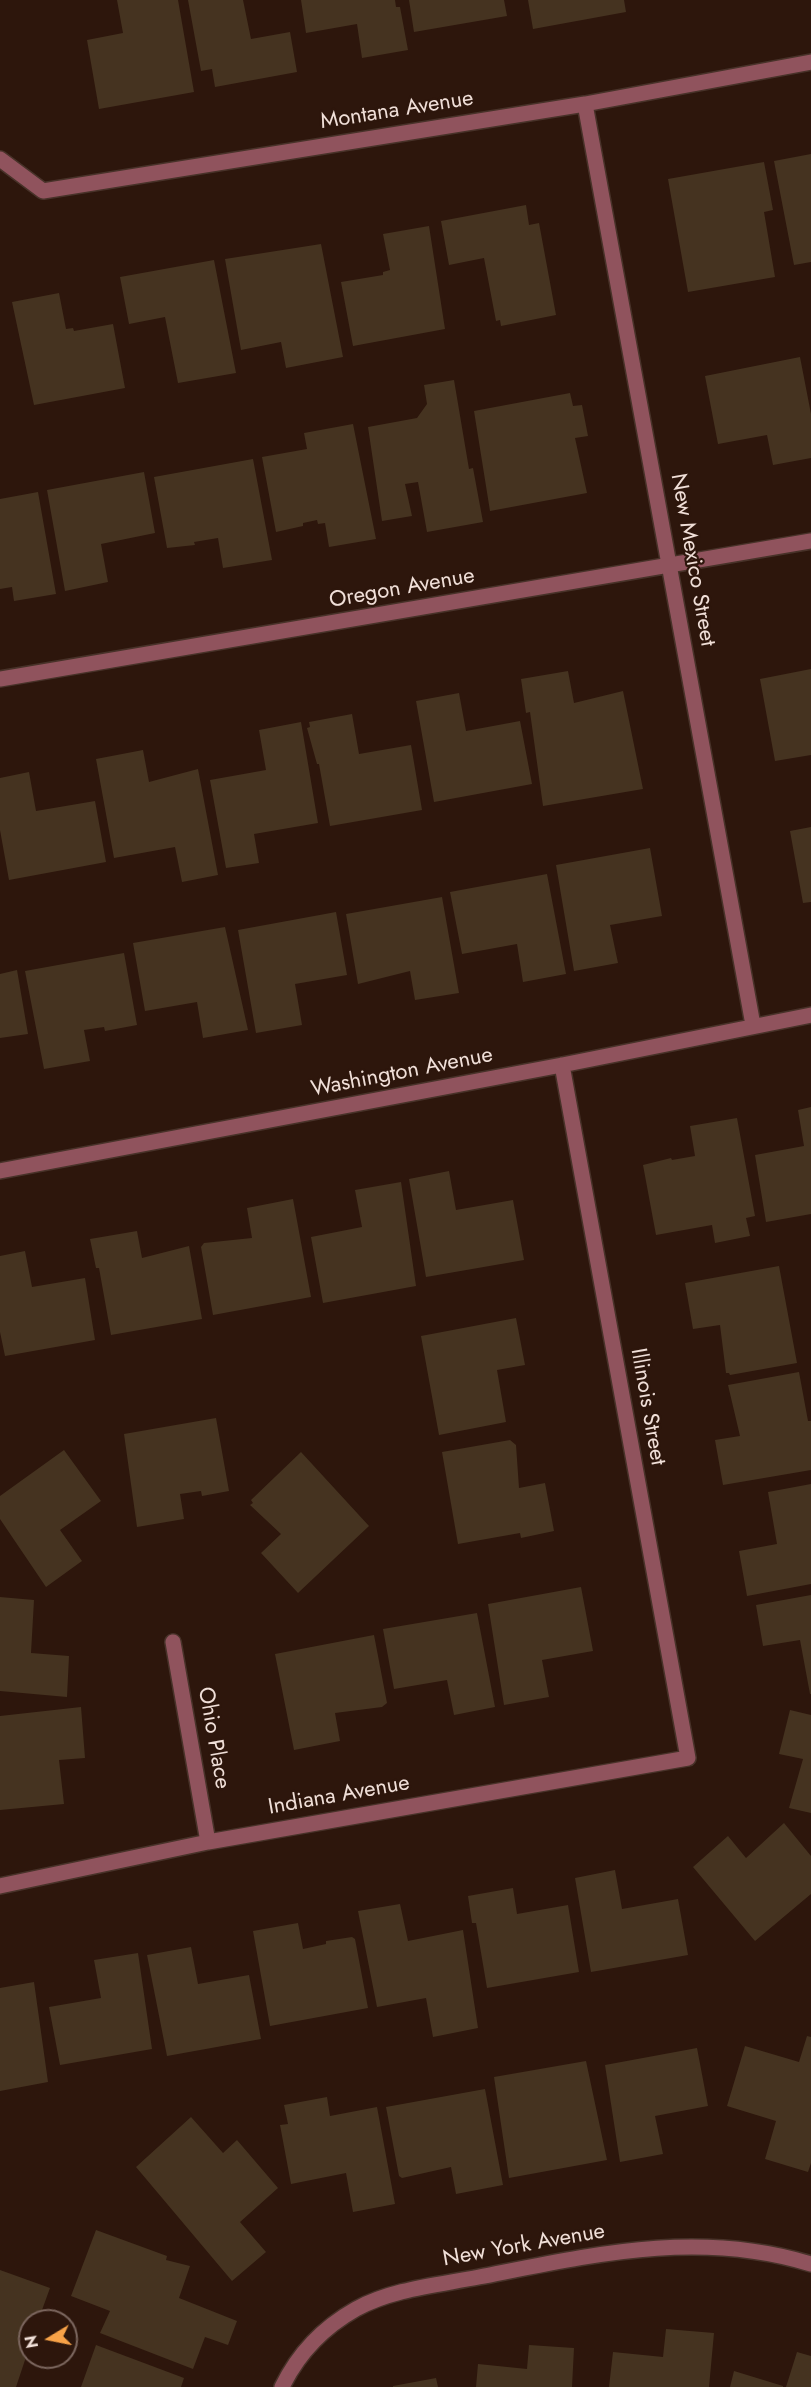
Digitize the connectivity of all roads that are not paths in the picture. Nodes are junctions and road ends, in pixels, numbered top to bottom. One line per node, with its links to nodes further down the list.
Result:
1 (811, 62): 2 (street, Montana Avenue)
2 (585, 104): 3 (street, Montana Avenue); 5 (street, New Mexico Street)
3 (0, 159)
4 (811, 541): 5 (street, Oregon Avenue)
5 (671, 566): 6 (street, Oregon Avenue); 8 (street, New Mexico Street)
6 (0, 679)
7 (811, 1015): 8 (street, Washington Avenue)
8 (753, 1025): 9 (street, Washington Avenue)
9 (562, 1065): 10 (street, Washington Avenue); 12 (street, Illinois Street)
10 (0, 1171)
11 (173, 1642): 13 (street, Ohio Place)
12 (688, 1758): 13 (street, Indiana Avenue)
13 (208, 1842): 14 (street, Indiana Avenue)
14 (0, 1886)
15 (811, 2264): 16 (street, New York Avenue)
16 (282, 2387)

